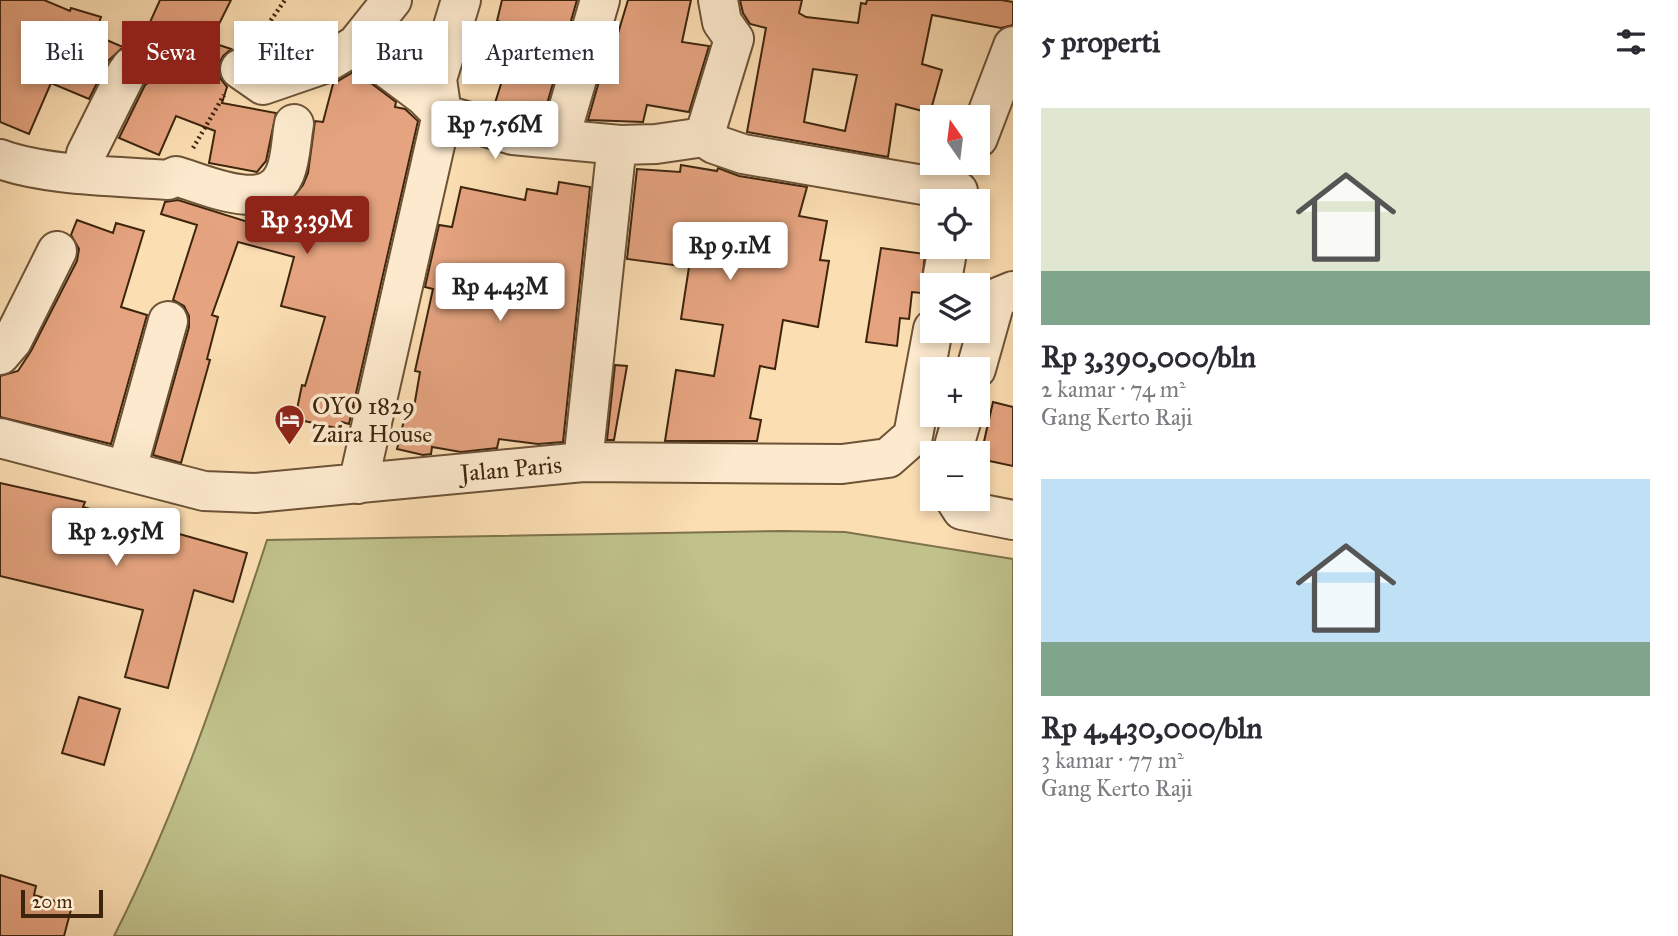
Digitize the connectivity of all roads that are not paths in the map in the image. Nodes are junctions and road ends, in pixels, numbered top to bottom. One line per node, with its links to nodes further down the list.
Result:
1 (391, 0): 5 (street)
2 (461, 0): 10 (street)
3 (600, 0): 12 (street)
4 (718, 0): 13 (street)
5 (375, 21)
6 (1013, 46): 9 (street)
7 (122, 82): 16 (street)
8 (408, 84): 10 (street)
9 (990, 106)
10 (442, 114): 12 (street); 27 (street)
11 (294, 124): 16 (street)
12 (560, 137): 14 (street)
13 (704, 137): 14 (street); 17 (street)
14 (620, 145): 25 (street)
15 (0, 159): 16 (street)
16 (82, 173)
17 (961, 185)
18 (57, 251): 22 (street)
19 (1013, 291): 23 (street)
20 (168, 321): 26 (street)
21 (930, 343): 25 (street, Jalan Paris)
22 (0, 355)
23 (979, 357)
24 (0, 438): 26 (street, Jalan Paris)
25 (583, 462): 27 (street, Jalan Paris)
26 (127, 470): 27 (street, Jalan Paris)
27 (358, 484)
28 (967, 511): 29 (street)
29 (1013, 520)

